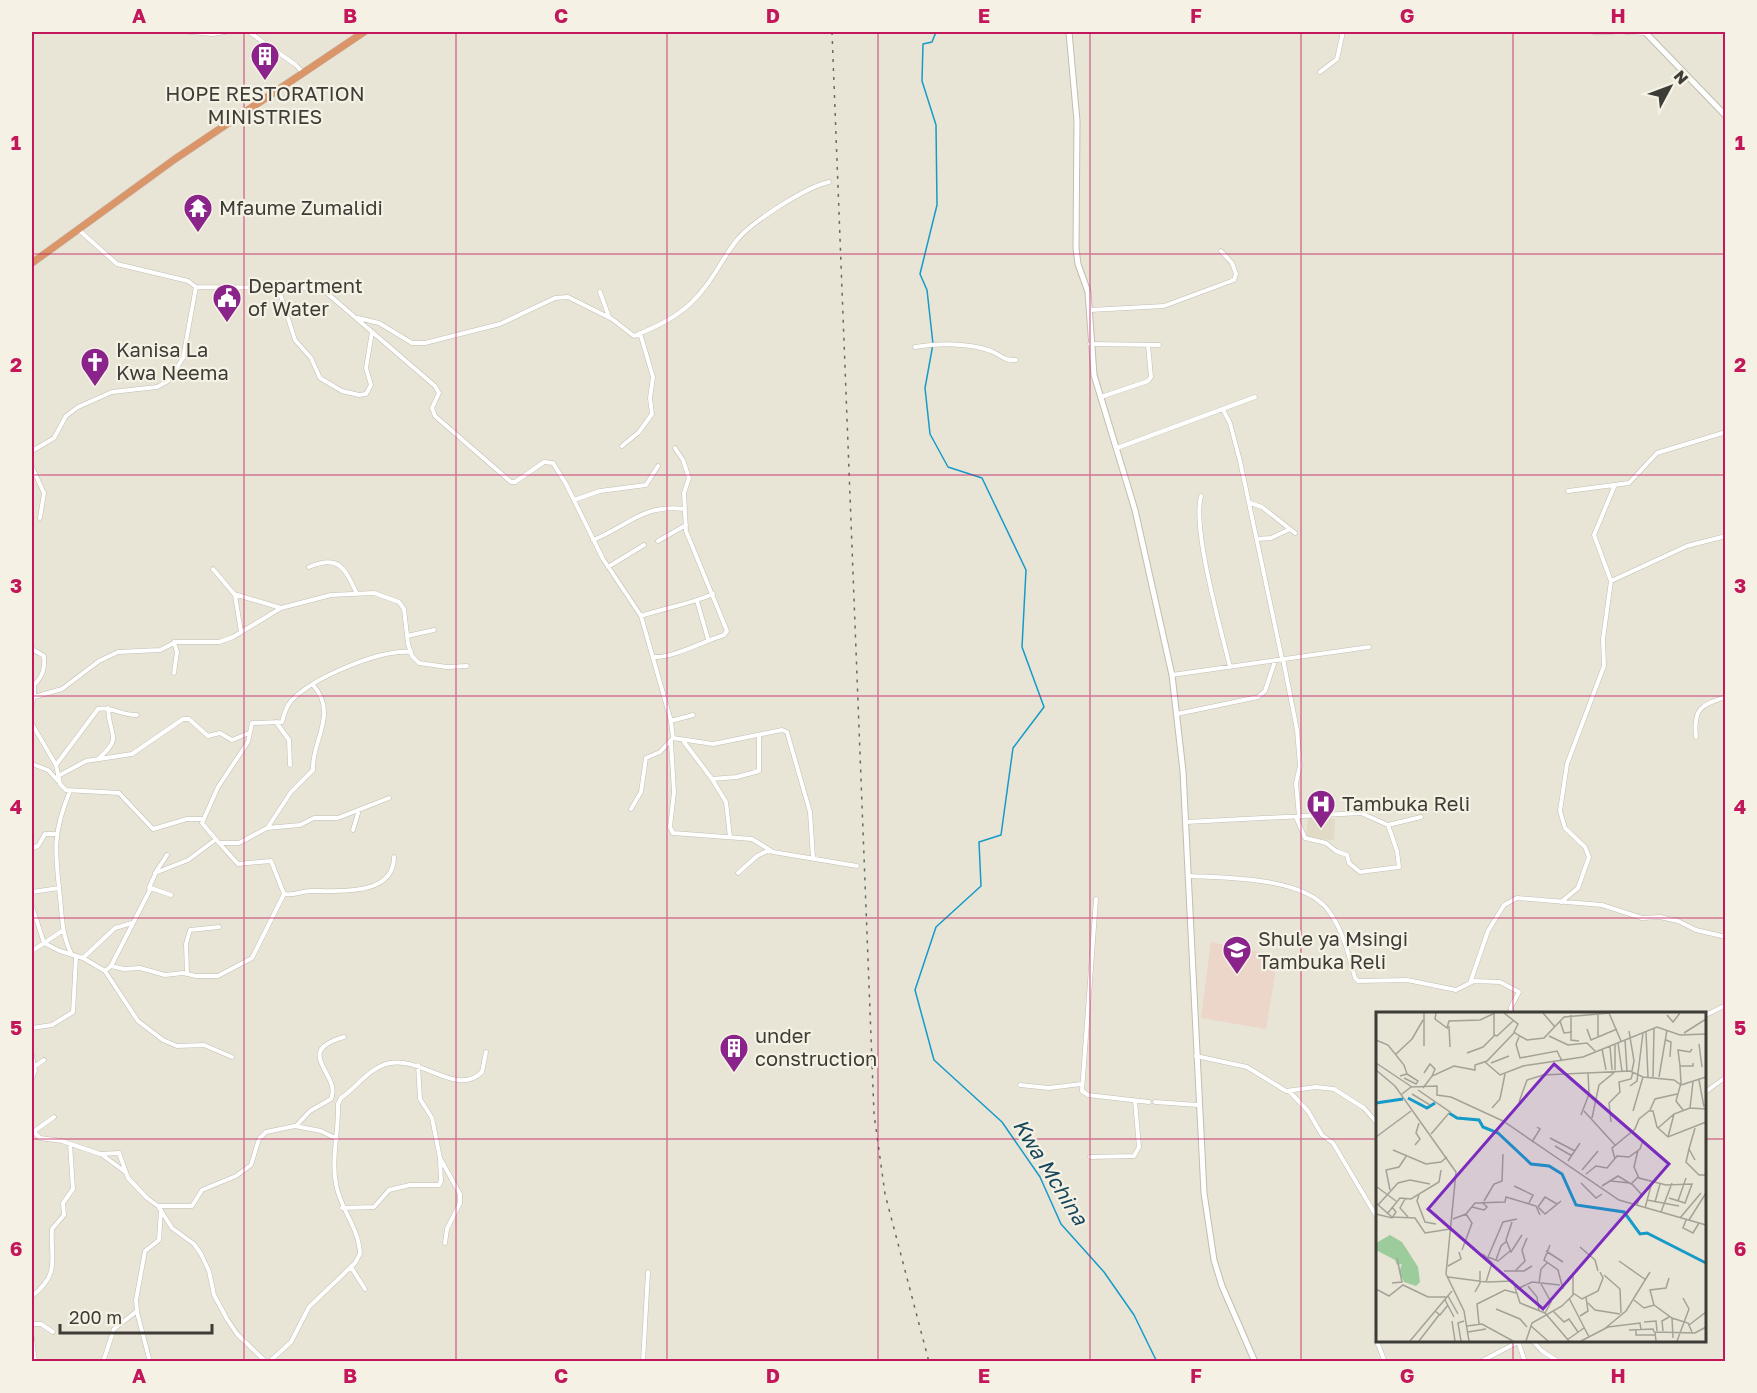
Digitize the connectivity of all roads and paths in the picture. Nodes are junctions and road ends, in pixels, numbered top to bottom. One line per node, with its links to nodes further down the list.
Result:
1 (190, 32): 2 (street)
2 (225, 32)
3 (249, 32): 12 (street)
4 (364, 32): 12 (highway)
5 (1069, 32): 21 (street)
6 (1343, 32): 11 (street)
7 (1594, 32): 8 (street)
8 (1613, 32)
9 (1626, 32): 10 (street)
10 (1645, 32): 13 (street)
11 (1320, 72)
12 (303, 74): 15 (highway)
13 (1725, 116)
14 (829, 182): 25 (street)
15 (80, 231): 17 (highway); 18 (street)
16 (1221, 251): 21 (street)
17 (32, 263)
18 (196, 287): 19 (street); 38 (street)
19 (278, 287): 22 (street); 24 (street)
20 (600, 292): 23 (street)
21 (1090, 310): 26 (street)
22 (357, 317): 23 (street); 24 (street)
23 (609, 318): 25 (street)
24 (372, 332): 44 (street)
25 (640, 333): 35 (street)
26 (1090, 344): 27 (street); 31 (street)
27 (1148, 345): 28 (street); 31 (street)
28 (1158, 345)
29 (915, 347): 30 (street)
30 (1016, 360)
31 (1101, 397): 37 (street)
32 (1255, 397): 33 (street)
33 (1223, 410): 37 (street); 45 (street)
34 (1725, 432): 41 (street)
35 (622, 446)
36 (675, 448): 46 (street)
37 (1117, 448): 82 (street)
38 (32, 451)
39 (658, 466): 44 (street)
40 (32, 467): 47 (street)
41 (1614, 487): 42 (street); 59 (street)
42 (1568, 491)
43 (1201, 496): 80 (street)
44 (574, 500): 53 (street)
45 (1250, 503): 49 (street); 52 (street)
46 (684, 509): 48 (street); 53 (street)
47 (40, 518)
48 (686, 525): 54 (street); 62 (street)
49 (1290, 528): 50 (street); 52 (street)
50 (1295, 533)
51 (1725, 536): 59 (street)
52 (1257, 539): 77 (street)
53 (593, 540): 57 (street)
54 (658, 542)
55 (644, 545): 57 (street)
56 (309, 567): 60 (street)
57 (608, 567): 65 (street)
58 (213, 569): 61 (street)
59 (1611, 581): 135 (street)
60 (356, 592): 64 (street); 68 (street)
61 (234, 594): 64 (street); 67 (street)
62 (713, 594): 63 (street); 69 (street)
63 (697, 601): 65 (street); 69 (street)
64 (280, 608): 67 (street)
65 (641, 616): 76 (street)
66 (434, 630): 68 (street)
67 (241, 632): 70 (street)
68 (407, 636): 71 (street)
69 (708, 639): 76 (street)
70 (174, 642): 81 (street); 84 (street)
71 (408, 644): 74 (street); 75 (street)
72 (1369, 647): 77 (street)
73 (32, 649): 84 (street)
74 (403, 651): 75 (street); 83 (street)
75 (411, 652): 79 (street)
76 (654, 657): 91 (street)
77 (1282, 659): 78 (street); 110 (street)
78 (1275, 660): 80 (street); 88 (street)
79 (467, 666)
80 (1230, 667): 82 (street)
81 (174, 673)
82 (1172, 675): 88 (street)
83 (313, 685): 92 (street); 115 (street)
84 (33, 697): 86 (street)
85 (1725, 697): 96 (street)
86 (32, 704)
87 (108, 708): 89 (street); 99 (street); 101 (street)
88 (1177, 714): 113 (street)
89 (137, 715)
90 (693, 715): 91 (street)
91 (670, 721): 97 (street)
92 (275, 722): 94 (street); 102 (street)
93 (32, 724): 101 (street)
94 (249, 733): 99 (street); 112 (street)
95 (759, 735): 98 (street); 104 (street); 124 (street)
96 (1696, 737)
97 (672, 740): 98 (street); 108 (street); 118 (street)
98 (684, 742): 104 (street)
99 (97, 759): 103 (street)
100 (32, 764): 105 (street)
101 (56, 765): 103 (street)
102 (290, 765)
103 (60, 775): 105 (street)
104 (712, 779): 118 (street)
105 (59, 782): 106 (street)
106 (70, 791): 112 (street); 117 (street)
107 (389, 798): 109 (street)
108 (631, 808)
109 (359, 810): 115 (street); 116 (street)
110 (1297, 817): 113 (street); 114 (street); 114 (street)
111 (1421, 818): 114 (street)
112 (202, 819): 119 (street)
113 (1186, 822): 128 (street)
114 (1388, 825)
115 (267, 828): 119 (street)
116 (353, 830)
117 (56, 834): 120 (street); 129 (street)
118 (730, 837): 121 (street)
119 (217, 842): 126 (street); 132 (street)
120 (32, 848)
121 (769, 850): 124 (street); 127 (street)
122 (167, 855): 126 (street)
123 (394, 857): 132 (street)
124 (813, 858): 125 (street)
125 (857, 866)
126 (155, 873): 131 (street)
127 (738, 873)
128 (1188, 876): 149 (street); 157 (street)
129 (59, 888): 130 (street); 140 (street)
130 (32, 892)
131 (148, 892): 133 (street); 138 (street)
132 (284, 894): 148 (street)
133 (171, 895)
134 (1096, 899): 164 (street)
135 (1562, 902): 141 (street); 149 (street)
136 (32, 906): 137 (street)
137 (33, 915): 142 (street)
138 (133, 922): 145 (street); 146 (street)
139 (219, 927): 148 (street)
140 (62, 931): 142 (street); 144 (street)
141 (1725, 937)
142 (44, 943): 143 (street); 144 (street)
143 (32, 951)
144 (74, 956): 145 (street); 153 (street)
145 (83, 958): 147 (street)
146 (111, 966): 147 (street); 148 (street)
147 (105, 971): 158 (street)
148 (187, 973)
149 (1470, 984): 151 (street)
150 (1725, 1005): 152 (street)
151 (1511, 1012)
152 (1706, 1015)
153 (32, 1028)
154 (344, 1037): 174 (street)
155 (486, 1052): 160 (street)
156 (32, 1055): 161 (street)
157 (1196, 1056): 166 (street); 171 (street)
158 (232, 1057)
159 (44, 1059): 161 (street)
160 (418, 1064): 176 (street); 180 (street)
161 (34, 1067): 163 (street)
162 (1725, 1077): 167 (street)
163 (32, 1078)
164 (1081, 1084): 165 (street); 168 (street)
165 (1020, 1085)
166 (1288, 1091): 173 (street); 184 (street)
167 (1706, 1091)
168 (1135, 1101): 169 (street); 179 (street)
169 (1149, 1102)
170 (1155, 1102): 171 (street)
171 (1198, 1105): 203 (street)
172 (54, 1117): 175 (street)
173 (1376, 1123)
174 (295, 1126): 176 (street); 182 (street)
175 (32, 1131): 177 (street)
176 (337, 1140): 183 (street)
177 (70, 1144): 178 (street); 189 (street)
178 (100, 1154): 181 (street); 181 (street)
179 (1090, 1157)
180 (440, 1158): 183 (street); 185 (street)
181 (125, 1172): 182 (street)
182 (160, 1208): 190 (street); 201 (street)
183 (342, 1208): 186 (street)
184 (1376, 1217)
185 (445, 1243)
186 (351, 1267): 188 (street); 201 (street)
187 (648, 1272): 202 (street)
188 (365, 1289)
189 (32, 1296)
190 (137, 1311): 199 (street); 200 (street)
191 (32, 1324): 192 (street)
192 (53, 1332)
193 (32, 1338): 198 (street)
194 (1377, 1342): 204 (street)
195 (1516, 1342): 205 (street)
196 (1518, 1342): 206 (street)
197 (1533, 1342): 207 (street)
198 (35, 1362)
199 (103, 1362)
200 (150, 1362)
201 (267, 1362)
202 (643, 1362)
203 (1256, 1362)
204 (1385, 1362)
205 (1480, 1362)
206 (1525, 1362)
207 (1559, 1362)

